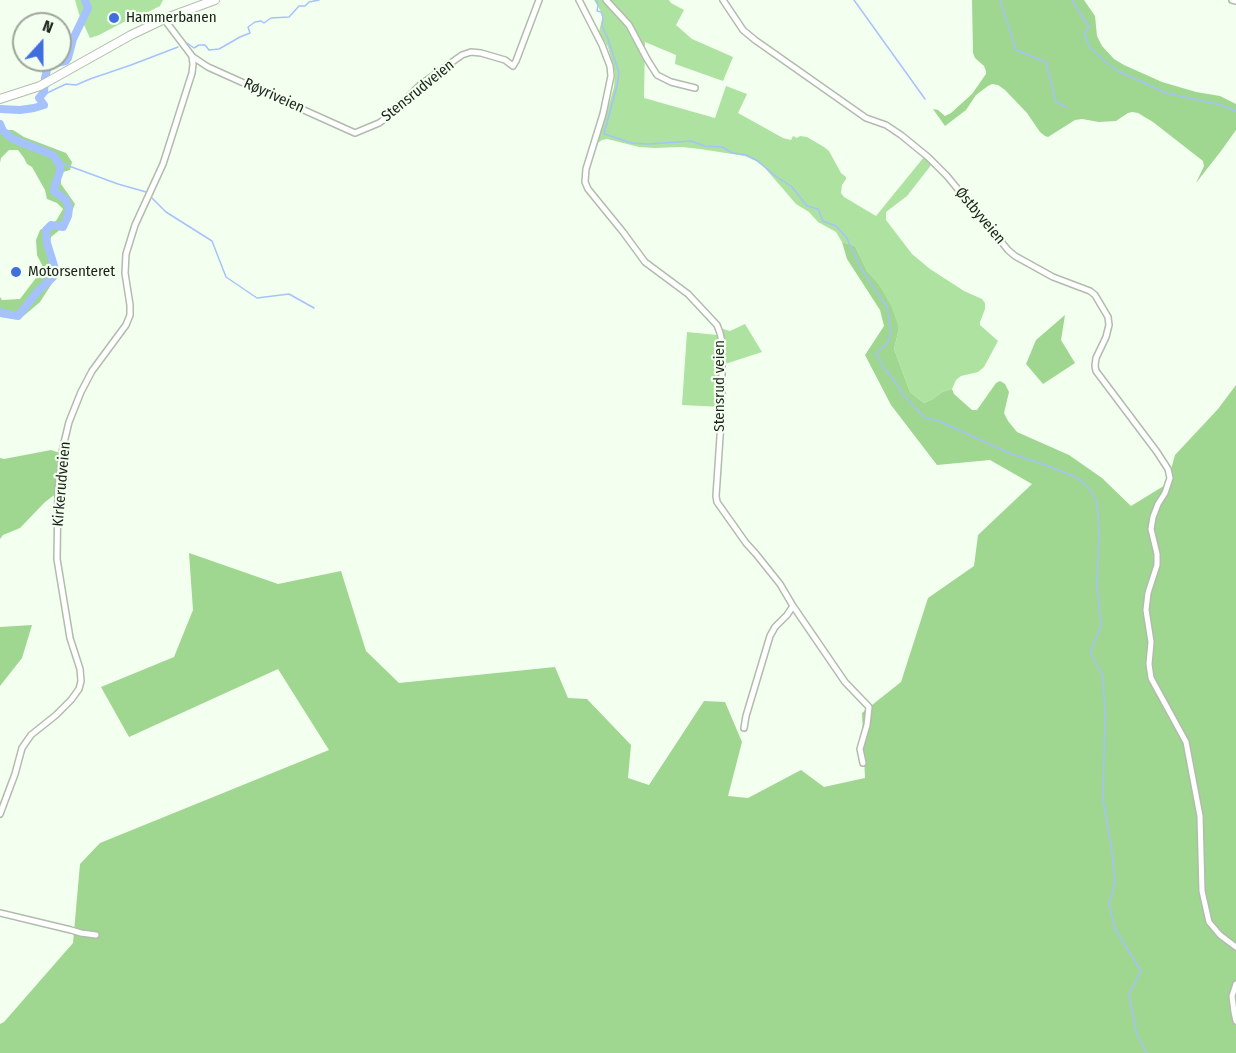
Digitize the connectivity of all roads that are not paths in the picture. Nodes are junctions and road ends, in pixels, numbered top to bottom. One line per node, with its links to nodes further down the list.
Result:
1 (214, 0): 6 (main road)
2 (539, 0): 10 (street, Stensrudveien)
3 (579, 0): 11 (street, Stensrud veien)
4 (606, 0): 8 (street)
5 (723, 0): 17 (street, Østbyveien)
6 (164, 19): 7 (street); 9 (main road)
7 (192, 56): 10 (street, Røyriveien); 14 (street, Kirkerudveien)
8 (695, 88)
9 (0, 99)
10 (357, 132)
11 (794, 606): 12 (street); 13 (street)
12 (744, 728)
13 (863, 763)
14 (0, 814)
15 (0, 913): 16 (street)
16 (96, 935)
17 (1236, 947)
18 (1236, 984): 19 (street)
19 (1236, 1021)

